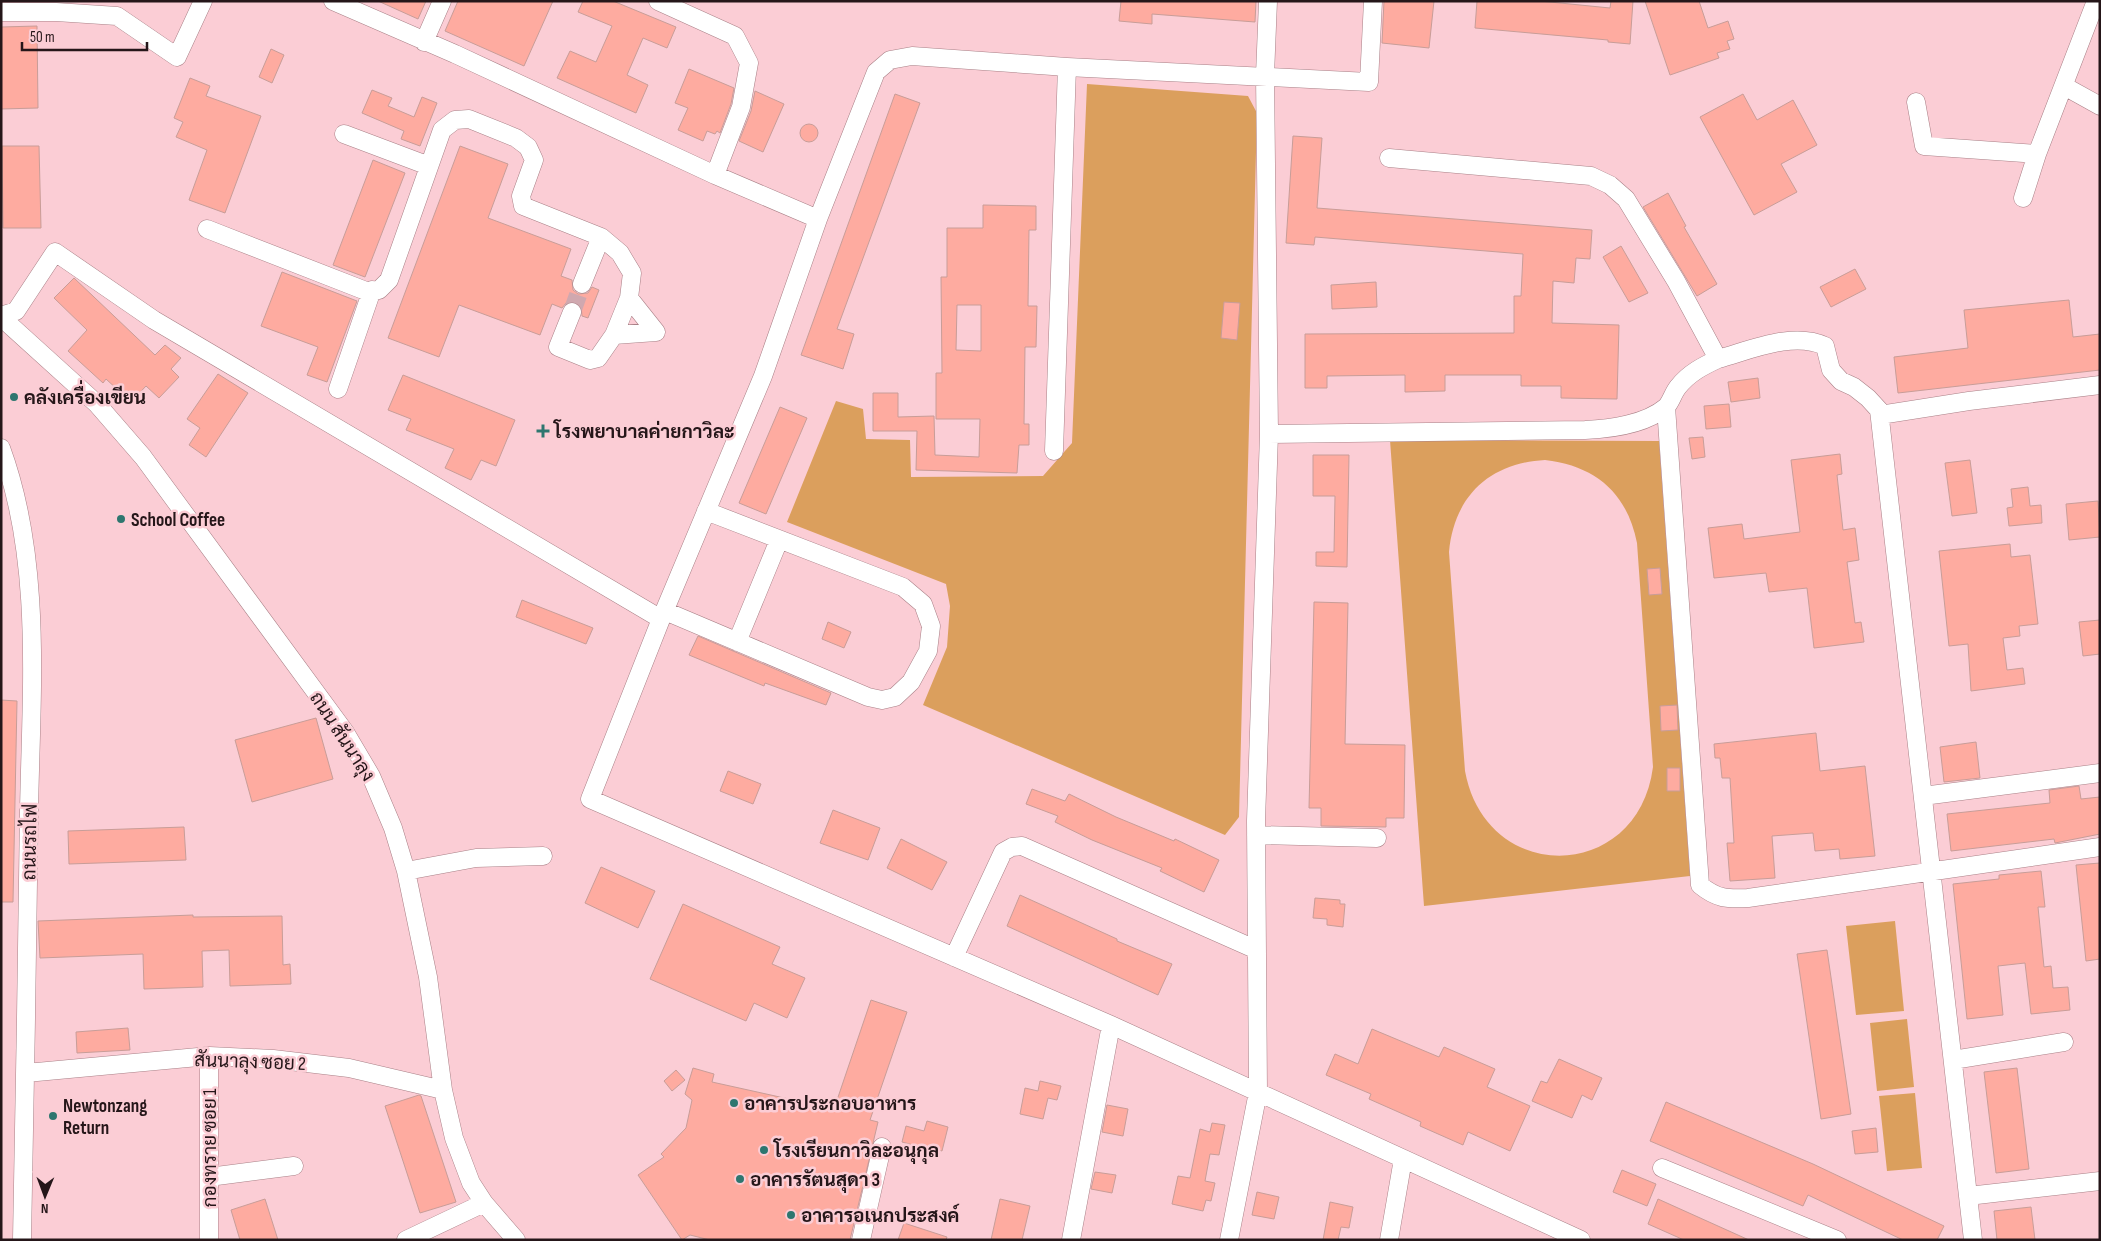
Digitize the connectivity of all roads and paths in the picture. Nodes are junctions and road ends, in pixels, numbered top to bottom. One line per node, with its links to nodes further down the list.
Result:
1 (203, 1): 8 (street)
2 (333, 1): 10 (street)
3 (442, 1): 10 (street)
4 (658, 1): 20 (street)
5 (1268, 1): 12 (street)
6 (1373, 1): 12 (street)
7 (2096, 1): 13 (street)
8 (118, 9): 9 (street)
9 (1, 12)
10 (424, 42): 20 (street)
11 (1067, 67): 12 (street); 22 (street); 38 (street)
12 (1265, 75): 36 (street)
13 (2064, 86): 15 (street); 17 (street)
14 (1916, 102): 17 (street)
15 (2100, 106)
16 (344, 134): 19 (street)
17 (2037, 154): 21 (street)
18 (1389, 158): 31 (street)
19 (429, 166): 24 (street); 26 (street)
20 (715, 175): 22 (street)
21 (2023, 198)
22 (818, 220): 39 (street)
23 (207, 229): 26 (street)
24 (601, 238): 25 (street); 27 (street)
25 (582, 284)
26 (372, 290): 33 (street)
27 (629, 298): 30 (street); 30 (street)
28 (572, 312): 30 (street)
29 (1, 316): 41 (street); 49 (street, ถนน สันนาลุง)
30 (614, 335)
31 (1718, 359): 34 (street); 35 (street)
32 (2100, 385): 35 (street)
33 (338, 389)
34 (1666, 406): 36 (street); 50 (street)
35 (1880, 415): 44 (street)
36 (1269, 434): 45 (street)
37 (1, 448): 57 (street, ถนนรถไฟ)
38 (1054, 451)
39 (706, 511): 40 (street); 41 (street)
40 (779, 540): 42 (street); 42 (street)
41 (663, 615): 42 (street); 52 (street)
42 (737, 642)
43 (2100, 773): 44 (street)
44 (1923, 796): 50 (street)
45 (1256, 835): 46 (street); 51 (street)
46 (1377, 838)
47 (2100, 847): 50 (street)
48 (543, 856): 49 (street)
49 (406, 871): 58 (street, ถนน สันนาลุง)
50 (1932, 871): 56 (street)
51 (1257, 950): 52 (street); 59 (street)
52 (954, 957): 53 (street)
53 (1112, 1025): 59 (street); 74 (street)
54 (2064, 1042): 56 (street)
55 (209, 1056): 57 (street, สันนาลุง ซอย 2); 58 (street, สันนาลุง ซอย 2); 64 (street, กองทราย ซอย 1)
56 (1953, 1060): 66 (street)
57 (26, 1073): 69 (street, ถนนรถไฟ)
58 (443, 1090): 67 (street, ถนน สันนาลุง)
59 (1258, 1092): 61 (street); 75 (street)
60 (882, 1147): 73 (street)
61 (1404, 1159): 68 (street); 76 (street)
62 (294, 1166): 64 (street)
63 (1662, 1168): 78 (street)
64 (209, 1177): 70 (street, กองทราย ซอย 1)
65 (2100, 1181): 66 (street)
66 (1968, 1196): 79 (street)
67 (484, 1203): 71 (street); 72 (street, ถนน สันนาลุง)
68 (1549, 1233): 77 (street)
69 (22, 1240)
70 (209, 1240)
71 (406, 1240)
72 (516, 1240)
73 (861, 1240)
74 (1071, 1240)
75 (1229, 1240)
76 (1389, 1240)
77 (1580, 1240)
78 (1837, 1240)
79 (1973, 1240)

